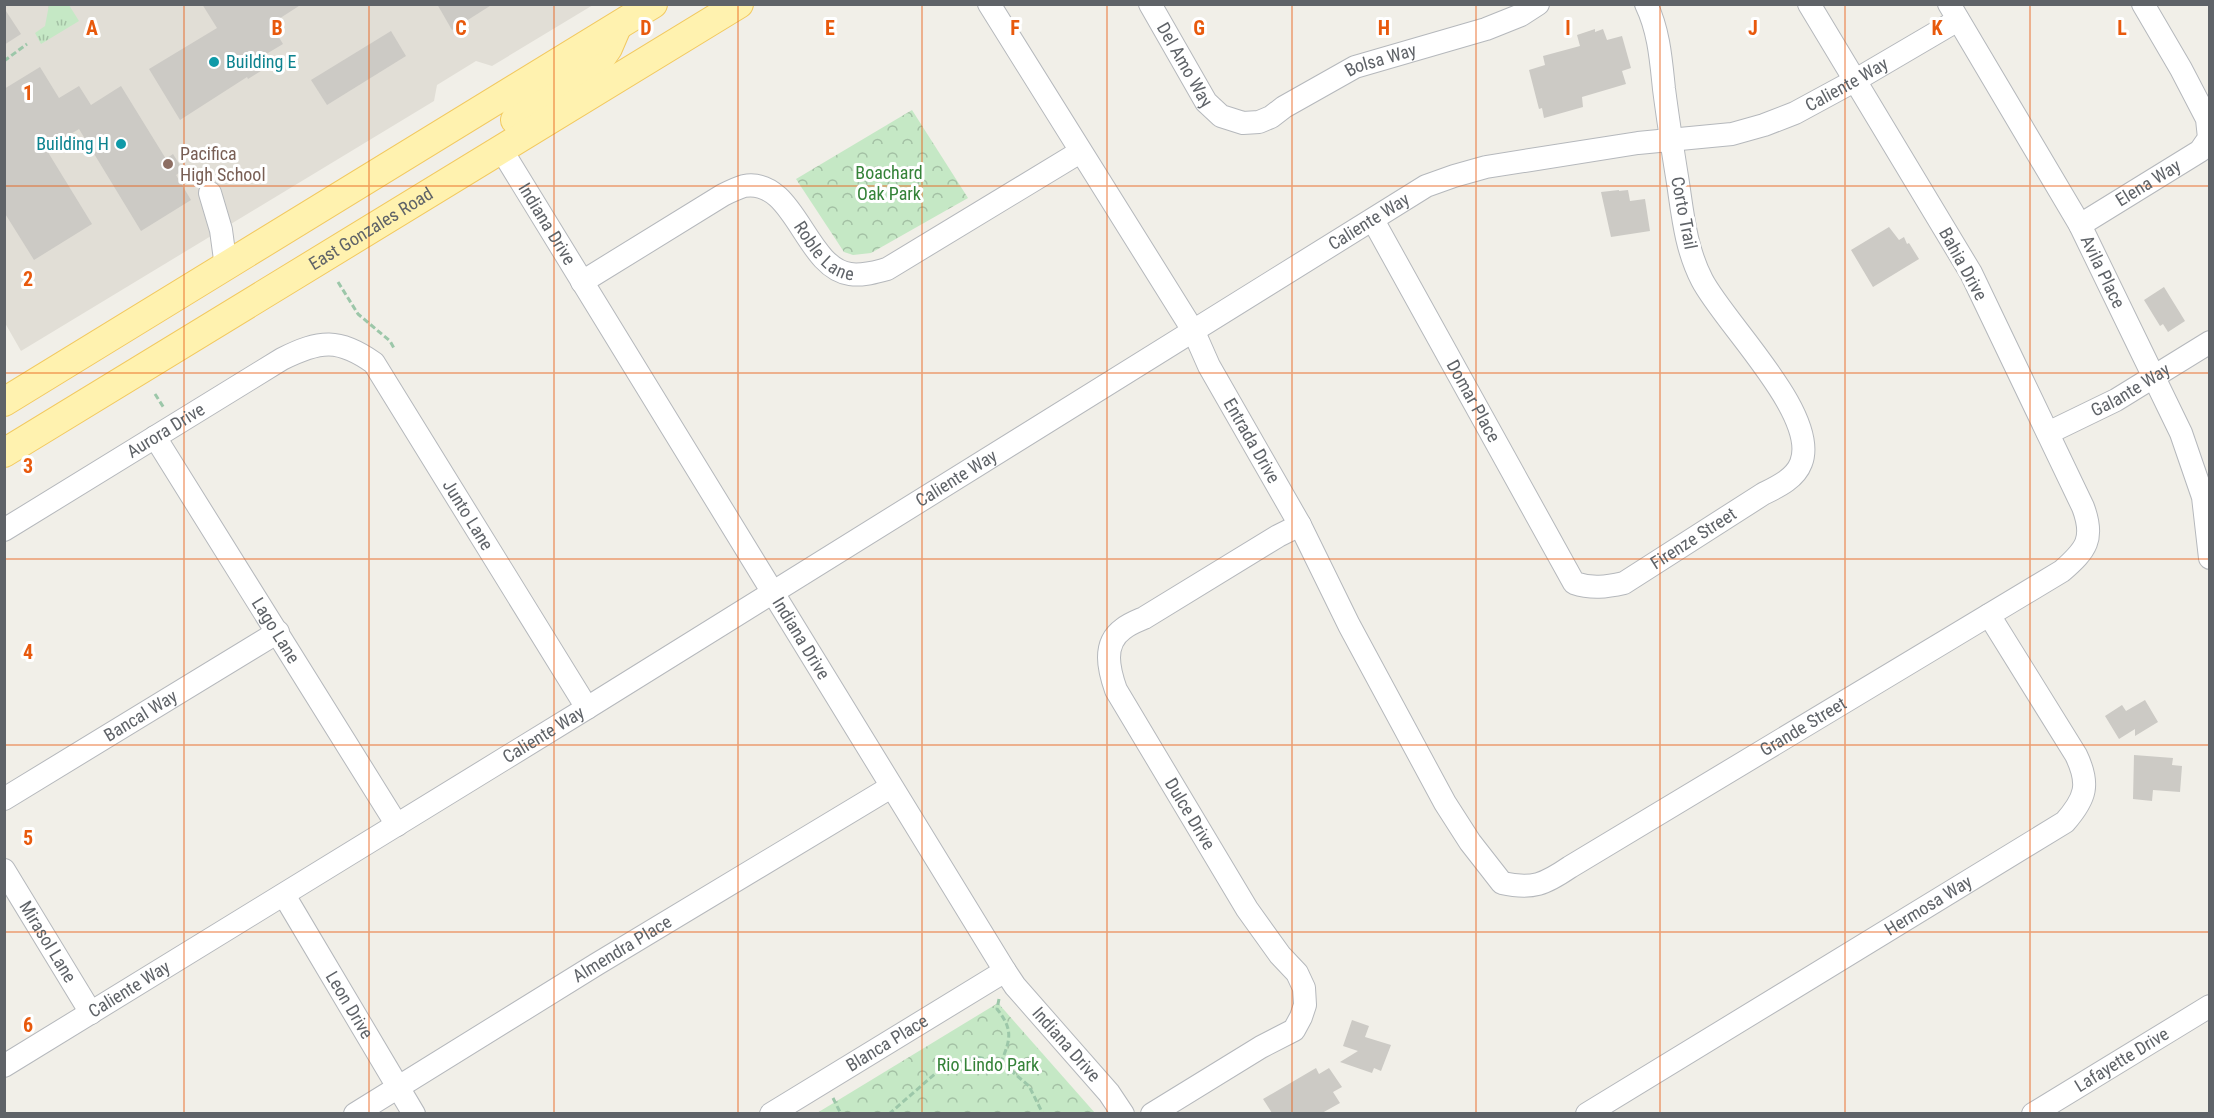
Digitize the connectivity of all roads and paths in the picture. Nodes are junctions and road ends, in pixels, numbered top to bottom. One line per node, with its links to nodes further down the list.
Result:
1 (653, 4): 10 (main road)
2 (739, 4): 18 (main road, East Gonzales Road)
3 (989, 4): 19 (street, Entrada Drive)
4 (1150, 4): 15 (street, Del Amo Way)
5 (1539, 4): 15 (street, Bolsa Way)
6 (1646, 4): 17 (street, Corto Trail)
7 (1809, 4): 13 (street, Bahia Drive)
8 (2142, 4): 16 (street)
9 (1953, 12): 13 (street, Caliente Way); 22 (street, Avila Place)
10 (617, 27): 14 (main road); 18 (main road)
11 (27, 44): 12 (path)
12 (4, 61)
13 (1854, 81): 17 (street, Caliente Way); 33 (street, Bahia Drive)
14 (484, 108): 23 (main road); 26 (main road)
15 (1229, 120)
16 (2209, 138): 22 (street, Elena Way)
17 (1670, 139): 21 (street, Caliente Way); 36 (street, Corto Trail)
18 (501, 149): 25 (street, Indiana Drive); 26 (main road, East Gonzales Road)
19 (1080, 152): 25 (street, Roble Lane); 27 (street, Entrada Drive)
20 (213, 200): 23 (street)
21 (1373, 220): 27 (street, Caliente Way); 41 (street, Domar Place)
22 (2080, 225): 31 (street, Avila Place)
23 (226, 267): 32 (main road)
24 (338, 282): 30 (path)
25 (582, 282): 42 (street, Indiana Drive)
26 (269, 290): 35 (main road, East Gonzales Road)
27 (1194, 332): 37 (street, Entrada Drive); 42 (street, Caliente Way)
28 (2210, 342): 31 (street, Galante Way)
29 (333, 344): 34 (street, Aurora Drive); 45 (street, Junto Lane)
30 (395, 350)
31 (2153, 378): 33 (street, Galante Way); 40 (street, Avila Place)
32 (4, 402)
33 (2048, 433): 39 (street, Bahia Drive)
34 (155, 437): 38 (street, Aurora Drive); 44 (street, Lago Lane)
35 (4, 453)
36 (1801, 465): 41 (street, Firenze Street)
37 (1300, 525): 50 (street, Entrada Drive); 64 (street, Dulce Drive)
38 (4, 530)
39 (2089, 538): 43 (street, Grande Street)
40 (2210, 558)
41 (1574, 583)
42 (772, 591): 45 (street, Caliente Way); 46 (street, Indiana Drive)
43 (1989, 615): 50 (street, Grande Street); 65 (street, Hermosa Way)
44 (278, 632): 47 (street, Bancal Way); 48 (street, Lago Lane)
45 (587, 708): 48 (street, Caliente Way)
46 (891, 787): 52 (street, Indiana Drive); 57 (street, Almendra Place)
47 (4, 799)
48 (397, 825): 51 (street, Caliente Way)
49 (4, 870): 54 (street, Mirasol Lane)
50 (1502, 883)
51 (284, 895): 54 (street, Caliente Way); 57 (street, Leon Drive)
52 (1005, 971): 55 (path); 60 (street, Blanca Place); 63 (street, Indiana Drive)
53 (2210, 1006): 66 (street, Lafayette Drive)
54 (91, 1013): 56 (street, Caliente Way)
55 (1001, 1062): 61 (path); 62 (path)
56 (4, 1066)
57 (398, 1087): 58 (street, Almendra Place); 59 (street, Leon Drive)
58 (354, 1113)
59 (414, 1113)
60 (771, 1113)
61 (889, 1113)
62 (1043, 1113)
63 (1123, 1113)
64 (1152, 1113)
65 (1587, 1113)
66 (2033, 1113)

